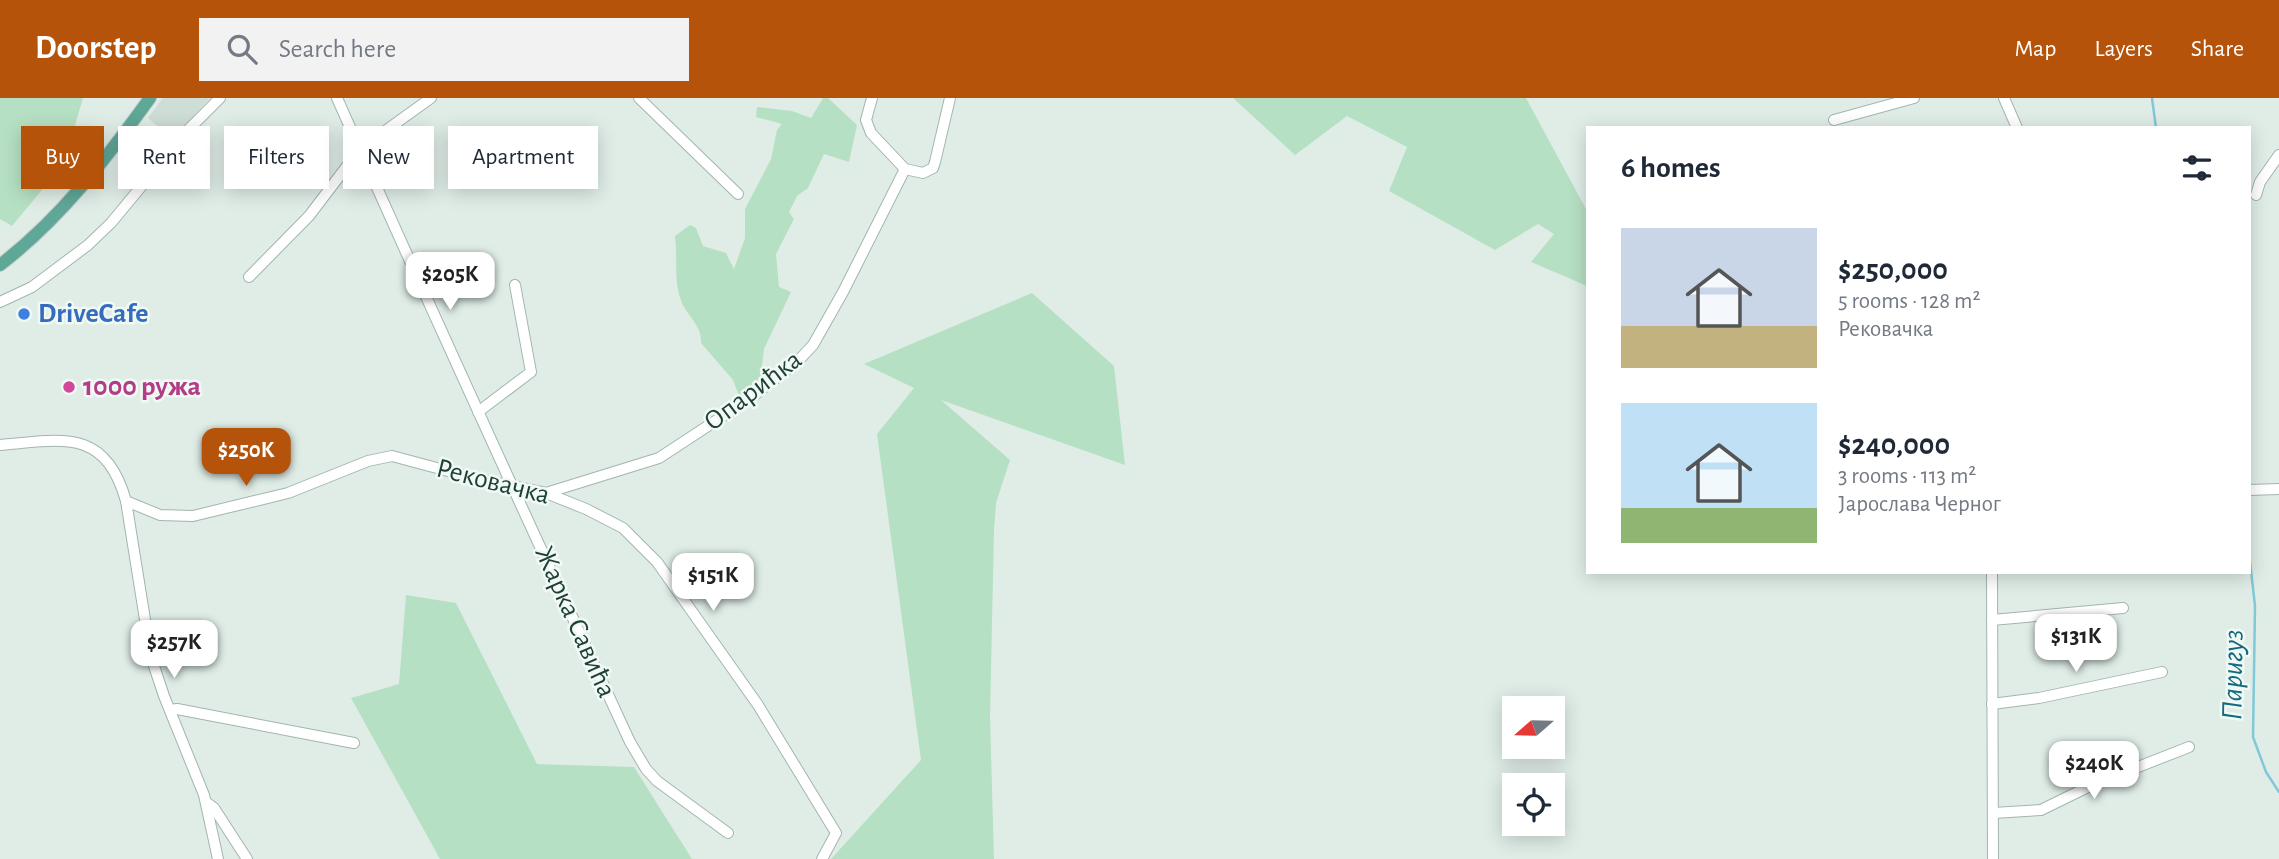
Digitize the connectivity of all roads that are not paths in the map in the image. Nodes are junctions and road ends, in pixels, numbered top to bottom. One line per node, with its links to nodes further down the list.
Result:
1 (150, 98): 20 (main road)
2 (220, 98): 23 (street)
3 (337, 98): 11 (street, Жарка Савића)
4 (431, 98): 12 (street)
5 (639, 98): 18 (street)
6 (872, 98): 15 (street)
7 (950, 98): 15 (street)
8 (1914, 98): 10 (street)
9 (2004, 98): 13 (street)
10 (1833, 120)
11 (350, 126)
12 (392, 126)
13 (2016, 126)
14 (2279, 155): 19 (street)
15 (905, 169): 29 (street, Опарићка)
16 (343, 171): 21 (street)
17 (378, 189): 24 (street, Жарка Савића)
18 (738, 194)
19 (2256, 195)
20 (0, 265)
21 (248, 277)
22 (515, 285): 24 (street)
23 (0, 302)
24 (478, 412): 26 (street, Жарка Савића)
25 (0, 445): 30 (street)
26 (514, 486): 29 (street, Рековачка); 30 (street, Рековачка); 41 (street, Жарка Савића)
27 (2279, 489): 28 (street)
28 (2251, 490)
29 (546, 493): 44 (street, Рековачка)
30 (126, 501): 36 (street)
31 (1992, 574): 33 (street)
32 (2123, 608): 33 (street)
33 (1992, 620): 35 (street)
34 (2162, 672): 35 (street)
35 (1993, 704): 40 (street)
36 (170, 710): 37 (street); 39 (street)
37 (354, 743)
38 (2189, 747): 40 (street)
39 (206, 802): 42 (street); 43 (street)
40 (1993, 813): 45 (street)
41 (728, 834)
42 (218, 859)
43 (247, 859)
44 (822, 859)
45 (1993, 859)

